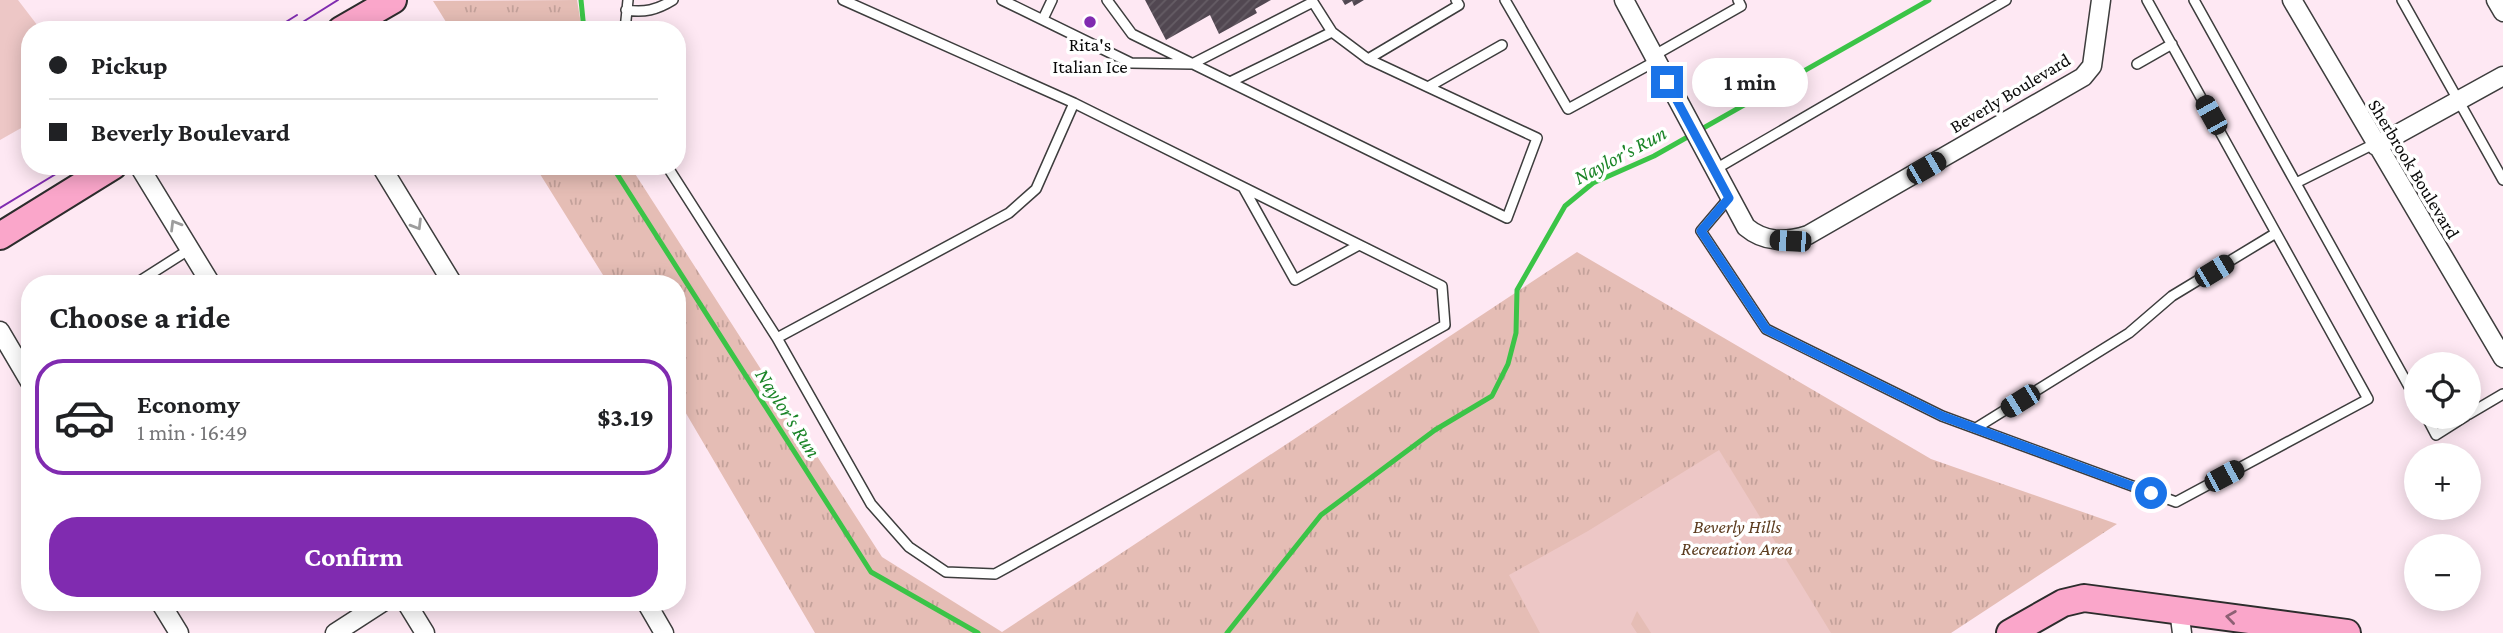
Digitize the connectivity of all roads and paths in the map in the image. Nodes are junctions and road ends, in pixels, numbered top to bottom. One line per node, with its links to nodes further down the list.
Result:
1 (393, 0): 21 (main road)
2 (673, 0): 18 (lane)
3 (843, 0): 33 (lane)
4 (1002, 0): 20 (lane)
5 (1052, 0): 20 (lane)
6 (1107, 0): 27 (lane)
7 (1456, 0): 26 (lane)
8 (1505, 0): 25 (lane)
9 (1624, 0): 25 (street, Beverly Boulevard)
10 (1738, 0): 25 (lane)
11 (2006, 0): 35 (lane)
12 (2102, 0): 43 (street, Beverly Boulevard)
13 (2147, 0): 23 (lane)
14 (2194, 0): 41 (lane)
15 (2292, 0): 34 (street, Sherbrook Boulevard)
16 (2402, 0): 32 (lane)
17 (2496, 0): 19 (street)
18 (627, 5)
19 (2503, 12)
20 (1043, 19): 27 (lane)
21 (357, 21)
22 (1332, 32): 26 (lane); 27 (lane); 30 (lane)
23 (2172, 44): 28 (lane); 44 (lane)
24 (1502, 46): 31 (lane)
25 (1655, 58): 35 (street, Beverly Boulevard)
26 (1368, 60): 31 (lane)
27 (1192, 64): 30 (lane)
28 (2137, 64)
29 (2503, 76): 32 (street)
30 (1230, 82): 31 (lane)
31 (1428, 87)
32 (2458, 101): 34 (street); 40 (lane)
33 (1074, 103): 42 (lane); 52 (lane)
34 (2375, 145): 41 (lane); 54 (street, Sherbrook Boulevard)
35 (1714, 170): 43 (street, Beverly Boulevard)
36 (98, 175): 45 (main road)
37 (145, 175): 47 (street, one-way to 37)
38 (387, 175): 50 (street, one-way to 50)
39 (673, 175): 52 (lane)
40 (2503, 180)
41 (2296, 183): 55 (lane)
42 (1243, 187): 46 (lane); 46 (lane)
43 (1729, 198): 58 (lane)
44 (2276, 233): 58 (lane); 58 (lane)
45 (0, 236)
46 (1359, 245): 52 (lane)
47 (190, 249): 48 (lane); 49 (street)
48 (149, 275)
49 (206, 275)
50 (448, 275)
51 (0, 331): 53 (street)
52 (777, 338)
53 (21, 352)
54 (2503, 358)
55 (2404, 378)
56 (2503, 394): 57 (lane)
57 (2481, 407)
58 (1976, 428)
59 (2433, 429): 60 (lane)
60 (2446, 429)
61 (165, 611): 67 (street)
62 (369, 611): 68 (street)
63 (412, 611): 69 (street)
64 (651, 611): 70 (street)
65 (2181, 622): 66 (main road, one-way to 65); 71 (main road)
66 (2270, 627): 72 (main road)
67 (178, 633)
68 (335, 633)
69 (425, 633)
70 (664, 633)
71 (2010, 633)
72 (2347, 633)

